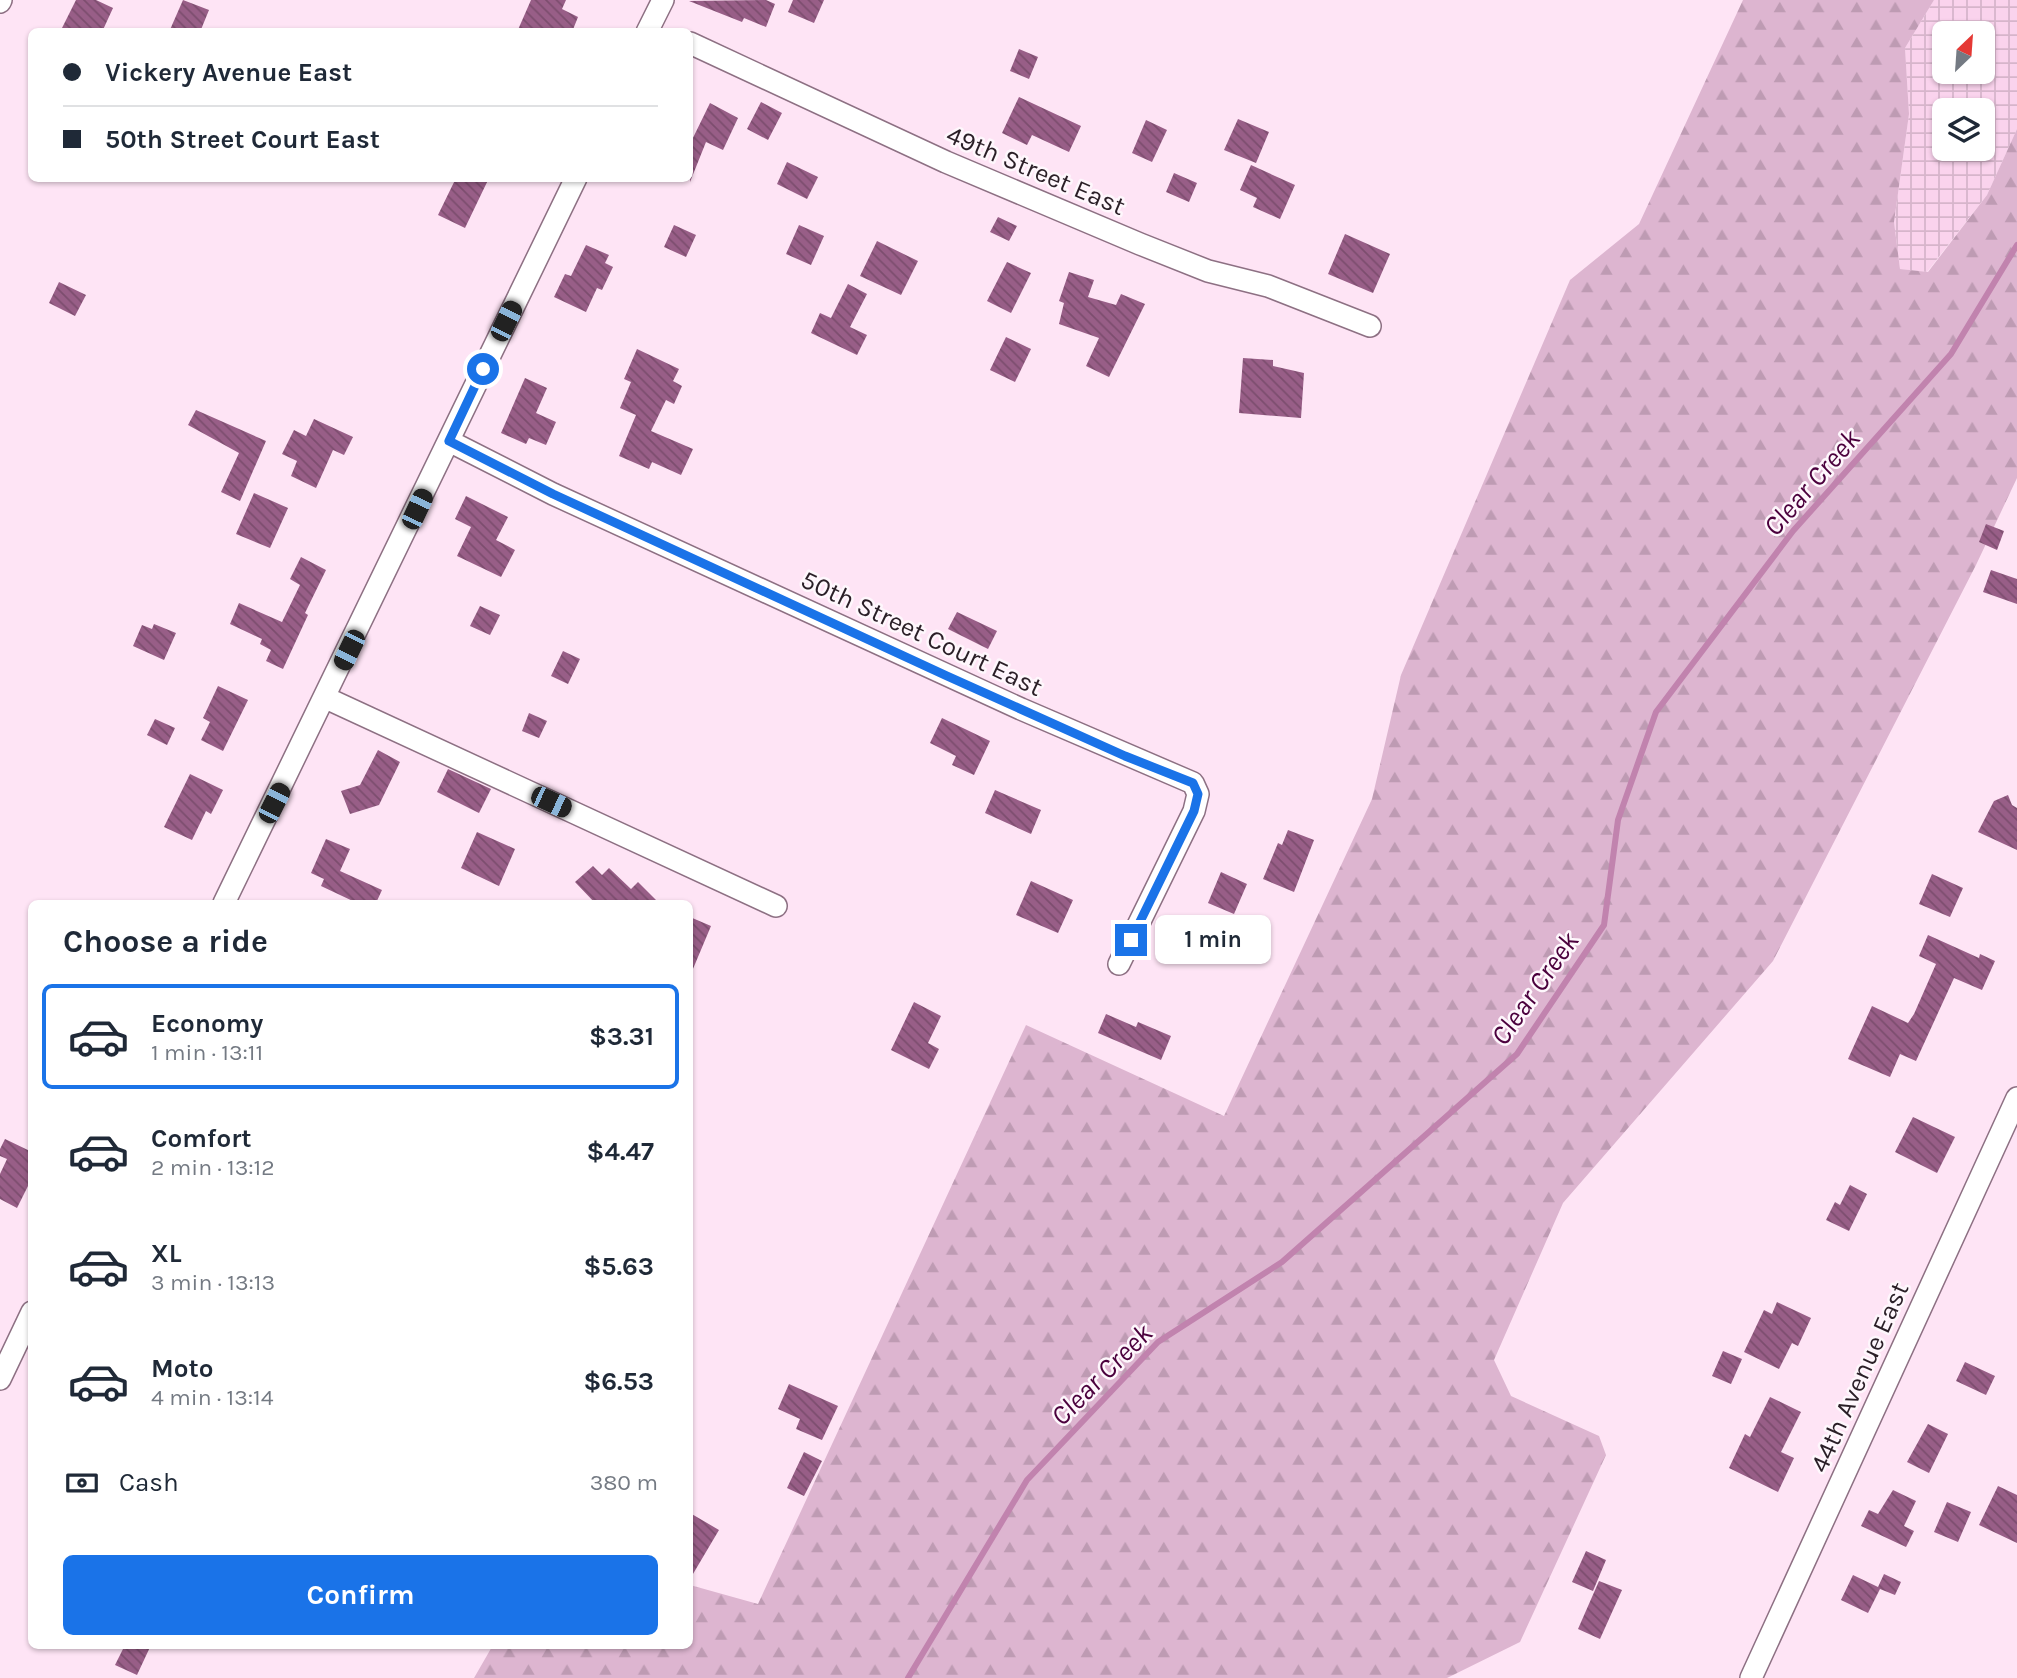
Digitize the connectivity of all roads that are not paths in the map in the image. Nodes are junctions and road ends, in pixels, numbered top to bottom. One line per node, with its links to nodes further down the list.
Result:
1 (663, 0): 2 (street)
2 (654, 28)
3 (693, 44): 5 (street, 49th Street East)
4 (574, 182): 6 (street)
5 (1370, 326)
6 (449, 441): 7 (street); 10 (street, 50th Street Court East)
7 (326, 698): 8 (street); 9 (street)
8 (229, 900)
9 (776, 906)
10 (1119, 964)
11 (2017, 1098): 14 (street, 44th Avenue East)
12 (28, 1320): 13 (street)
13 (2, 1370)
14 (1751, 1678)

